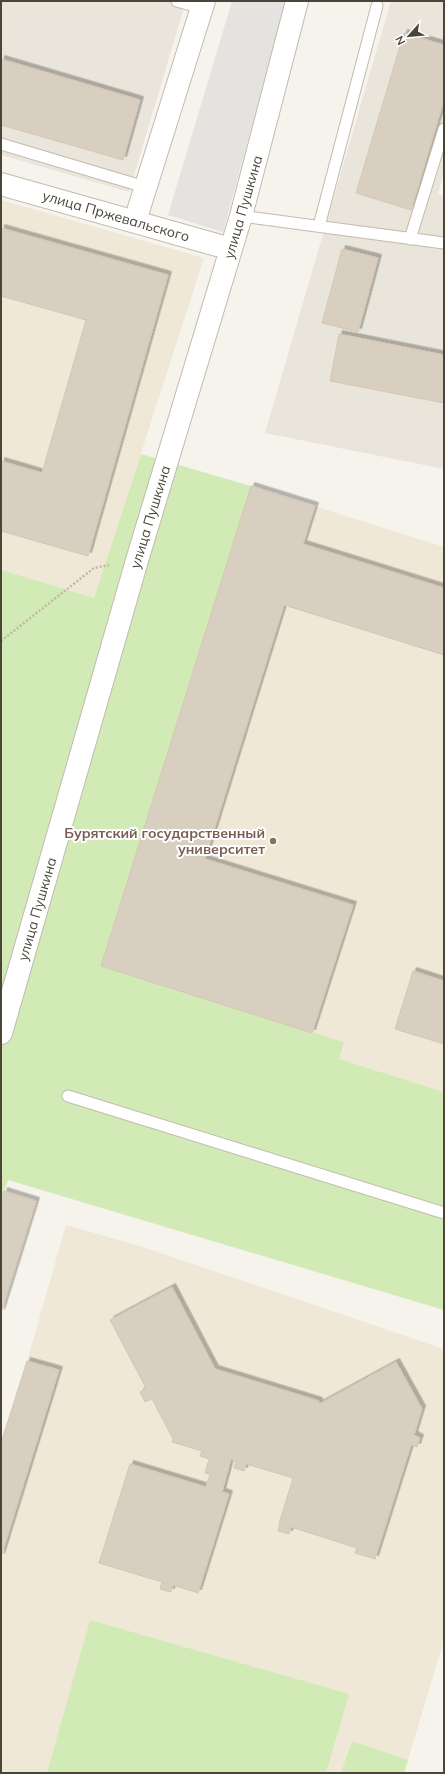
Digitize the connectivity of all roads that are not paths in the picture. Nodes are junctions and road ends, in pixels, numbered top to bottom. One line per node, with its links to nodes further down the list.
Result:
1 (177, 1): 3 (lane)
2 (297, 1): 9 (street, улица Пушкина)
3 (202, 5): 8 (street)
4 (377, 6): 11 (lane)
5 (444, 129): 12 (lane)
6 (1, 144): 8 (lane)
7 (1, 184): 10 (street, улица Пржевальского)
8 (146, 187): 10 (street)
9 (241, 216): 11 (lane); 14 (street, улица Пушкина)
10 (135, 221): 14 (street, улица Пржевальского)
11 (319, 226): 12 (lane)
12 (410, 239): 13 (lane)
13 (444, 243)
14 (231, 249): 15 (street, улица Пушкина)
15 (1, 1033)
16 (68, 1096): 17 (lane)
17 (444, 1213)

